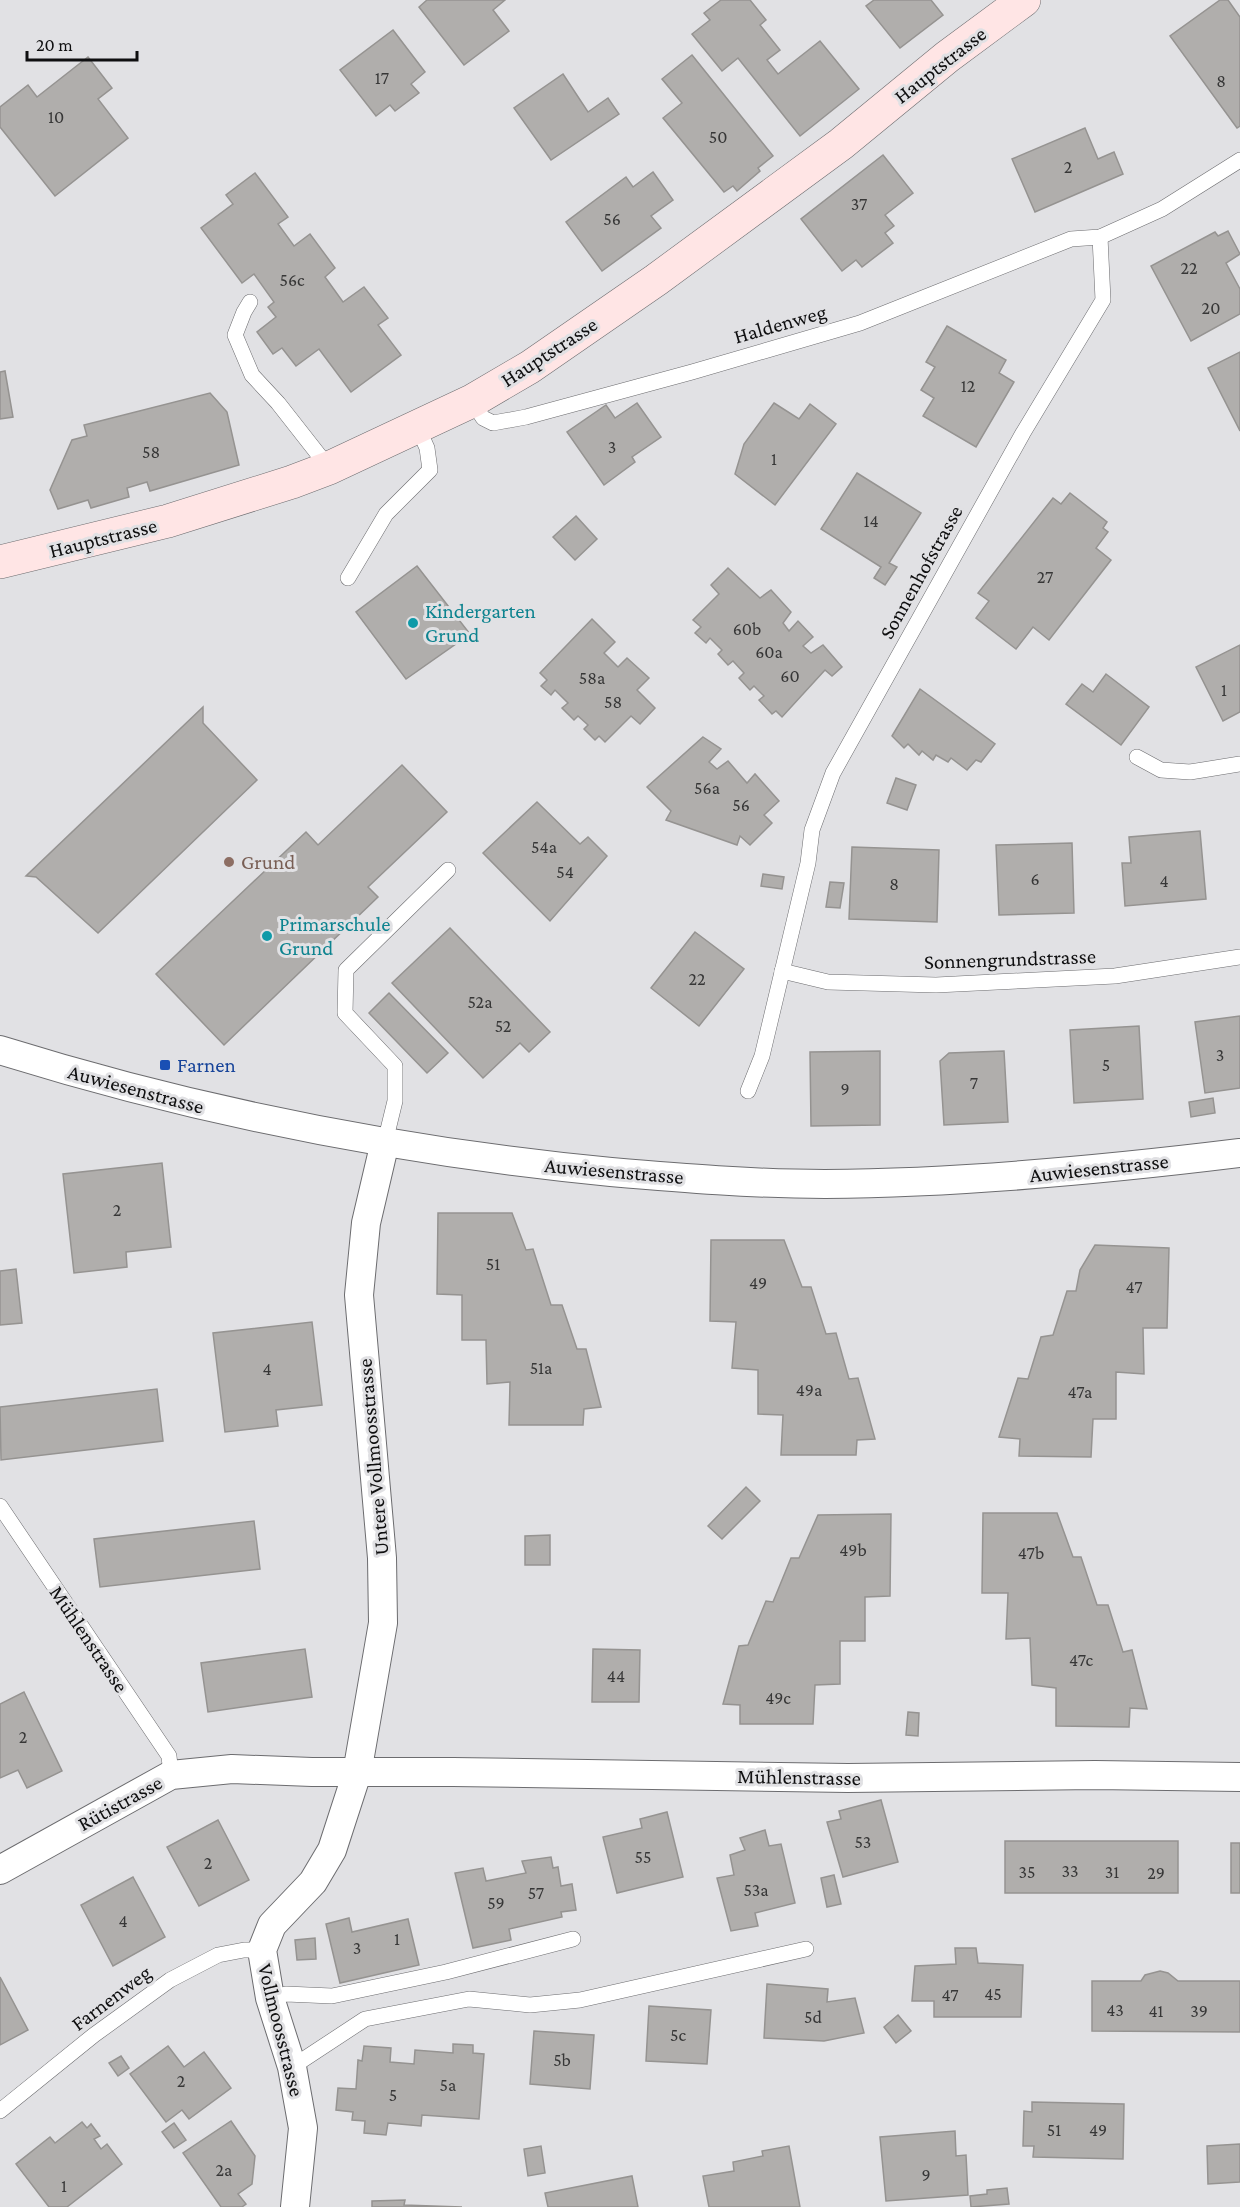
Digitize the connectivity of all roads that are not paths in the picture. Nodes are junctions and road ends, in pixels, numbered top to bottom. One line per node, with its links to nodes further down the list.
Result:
1 (1024, 0): 5 (street, Hauptstrasse)
2 (1240, 160): 3 (lane)
3 (1100, 237): 5 (lane, Haldenweg); 14 (lane, Sonnenhofstrasse)
4 (250, 302): 7 (lane)
5 (472, 401): 6 (street, Hauptstrasse)
6 (418, 428): 7 (street, Hauptstrasse); 9 (lane)
7 (329, 468): 8 (street, Hauptstrasse)
8 (0, 562)
9 (348, 578)
10 (1137, 757): 11 (lane)
11 (1240, 764)
12 (448, 870): 17 (lane)
13 (1240, 957): 14 (lane, Sonnengrundstrasse)
14 (782, 971): 16 (lane, Sonnenhofstrasse)
15 (0, 1050): 17 (street, Auwiesenstrasse)
16 (748, 1091)
17 (385, 1142): 18 (street, Auwiesenstrasse); 20 (street, Untere Vollmoosstrasse)
18 (1240, 1153)
19 (0, 1506): 21 (lane, Mühlenstrasse)
20 (357, 1773): 21 (street, Rütistrasse); 22 (street, Mühlenstrasse); 26 (street, Vollmoosstrasse)
21 (171, 1775): 23 (street, Rütistrasse)
22 (1240, 1777)
23 (0, 1870)
24 (573, 1939): 27 (lane)
25 (806, 1949): 28 (lane)
26 (262, 1950): 27 (street, Vollmoosstrasse); 29 (lane, Farnenweg)
27 (270, 1998): 28 (street, Vollmoosstrasse)
28 (292, 2067): 30 (street, Vollmoosstrasse)
29 (0, 2111)
30 (295, 2207)

